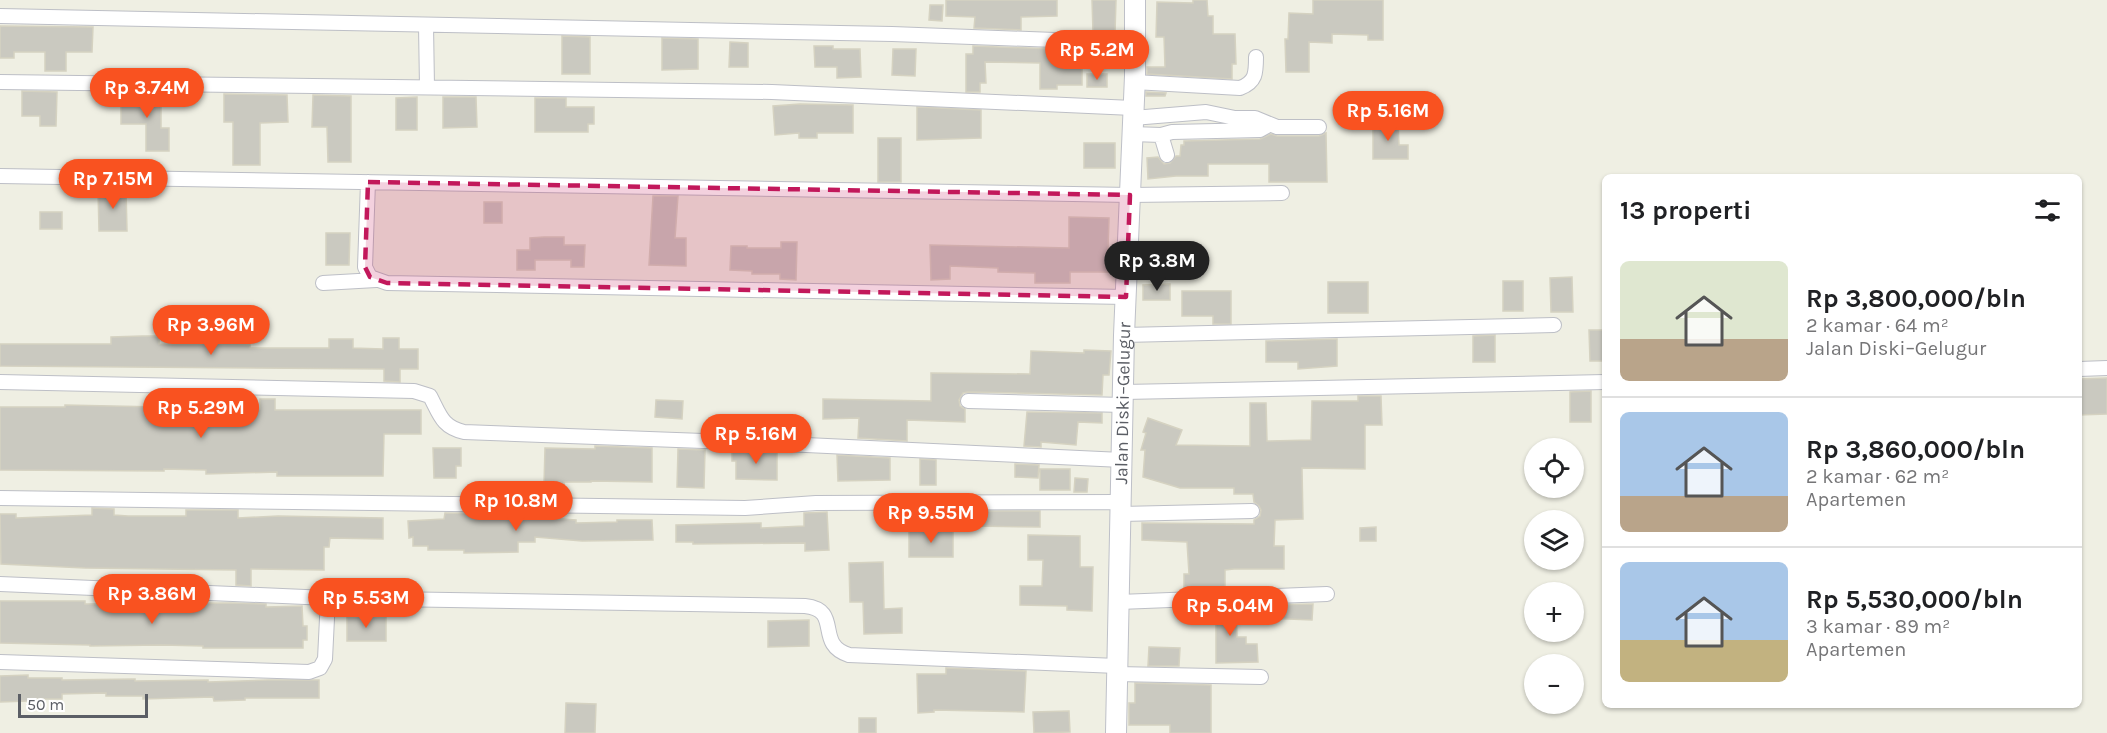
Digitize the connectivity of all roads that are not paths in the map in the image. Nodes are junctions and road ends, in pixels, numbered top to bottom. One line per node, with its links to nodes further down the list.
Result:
1 (1135, 0): 4 (main road, Jalan Diski–Gelugur)
2 (0, 16): 3 (street)
3 (426, 25): 4 (street); 8 (street)
4 (1134, 43): 7 (main road, Jalan Diski–Gelugur)
5 (1256, 57): 7 (street)
6 (0, 82): 8 (street)
7 (1134, 82): 9 (main road, Jalan Diski–Gelugur)
8 (427, 87): 9 (street)
9 (1137, 119): 10 (street); 12 (street); 12 (street); 17 (main road, Jalan Diski–Gelugur)
10 (1269, 125): 11 (street); 12 (street)
11 (1318, 127)
12 (1157, 135): 13 (street)
13 (1167, 155)
14 (0, 176): 15 (street)
15 (368, 183): 17 (street); 18 (street)
16 (1282, 193): 17 (street)
17 (1130, 195): 20 (main road, Jalan Diski–Gelugur)
18 (376, 280): 19 (street); 20 (street)
19 (323, 283)
20 (1126, 297): 22 (main road, Jalan Diski–Gelugur)
21 (1554, 325): 22 (street)
22 (1124, 335): 27 (main road, Jalan Diski–Gelugur)
23 (2107, 368): 24 (street)
24 (2082, 369)
25 (0, 382): 29 (street)
26 (1602, 382): 27 (street)
27 (1124, 399): 28 (street); 29 (main road, Jalan Diski–Gelugur)
28 (968, 401)
29 (1122, 460): 31 (main road, Jalan Diski–Gelugur)
30 (0, 498): 31 (street)
31 (1121, 508): 32 (street); 36 (main road, Jalan Diski–Gelugur)
32 (1252, 511)
33 (0, 584): 35 (street)
34 (1327, 594): 36 (street)
35 (328, 598): 37 (street); 38 (street)
36 (1119, 602): 38 (main road, Jalan Diski–Gelugur)
37 (0, 662)
38 (1118, 670): 39 (street); 40 (main road, Jalan Diski–Gelugur)
39 (1261, 677)
40 (1116, 733)

